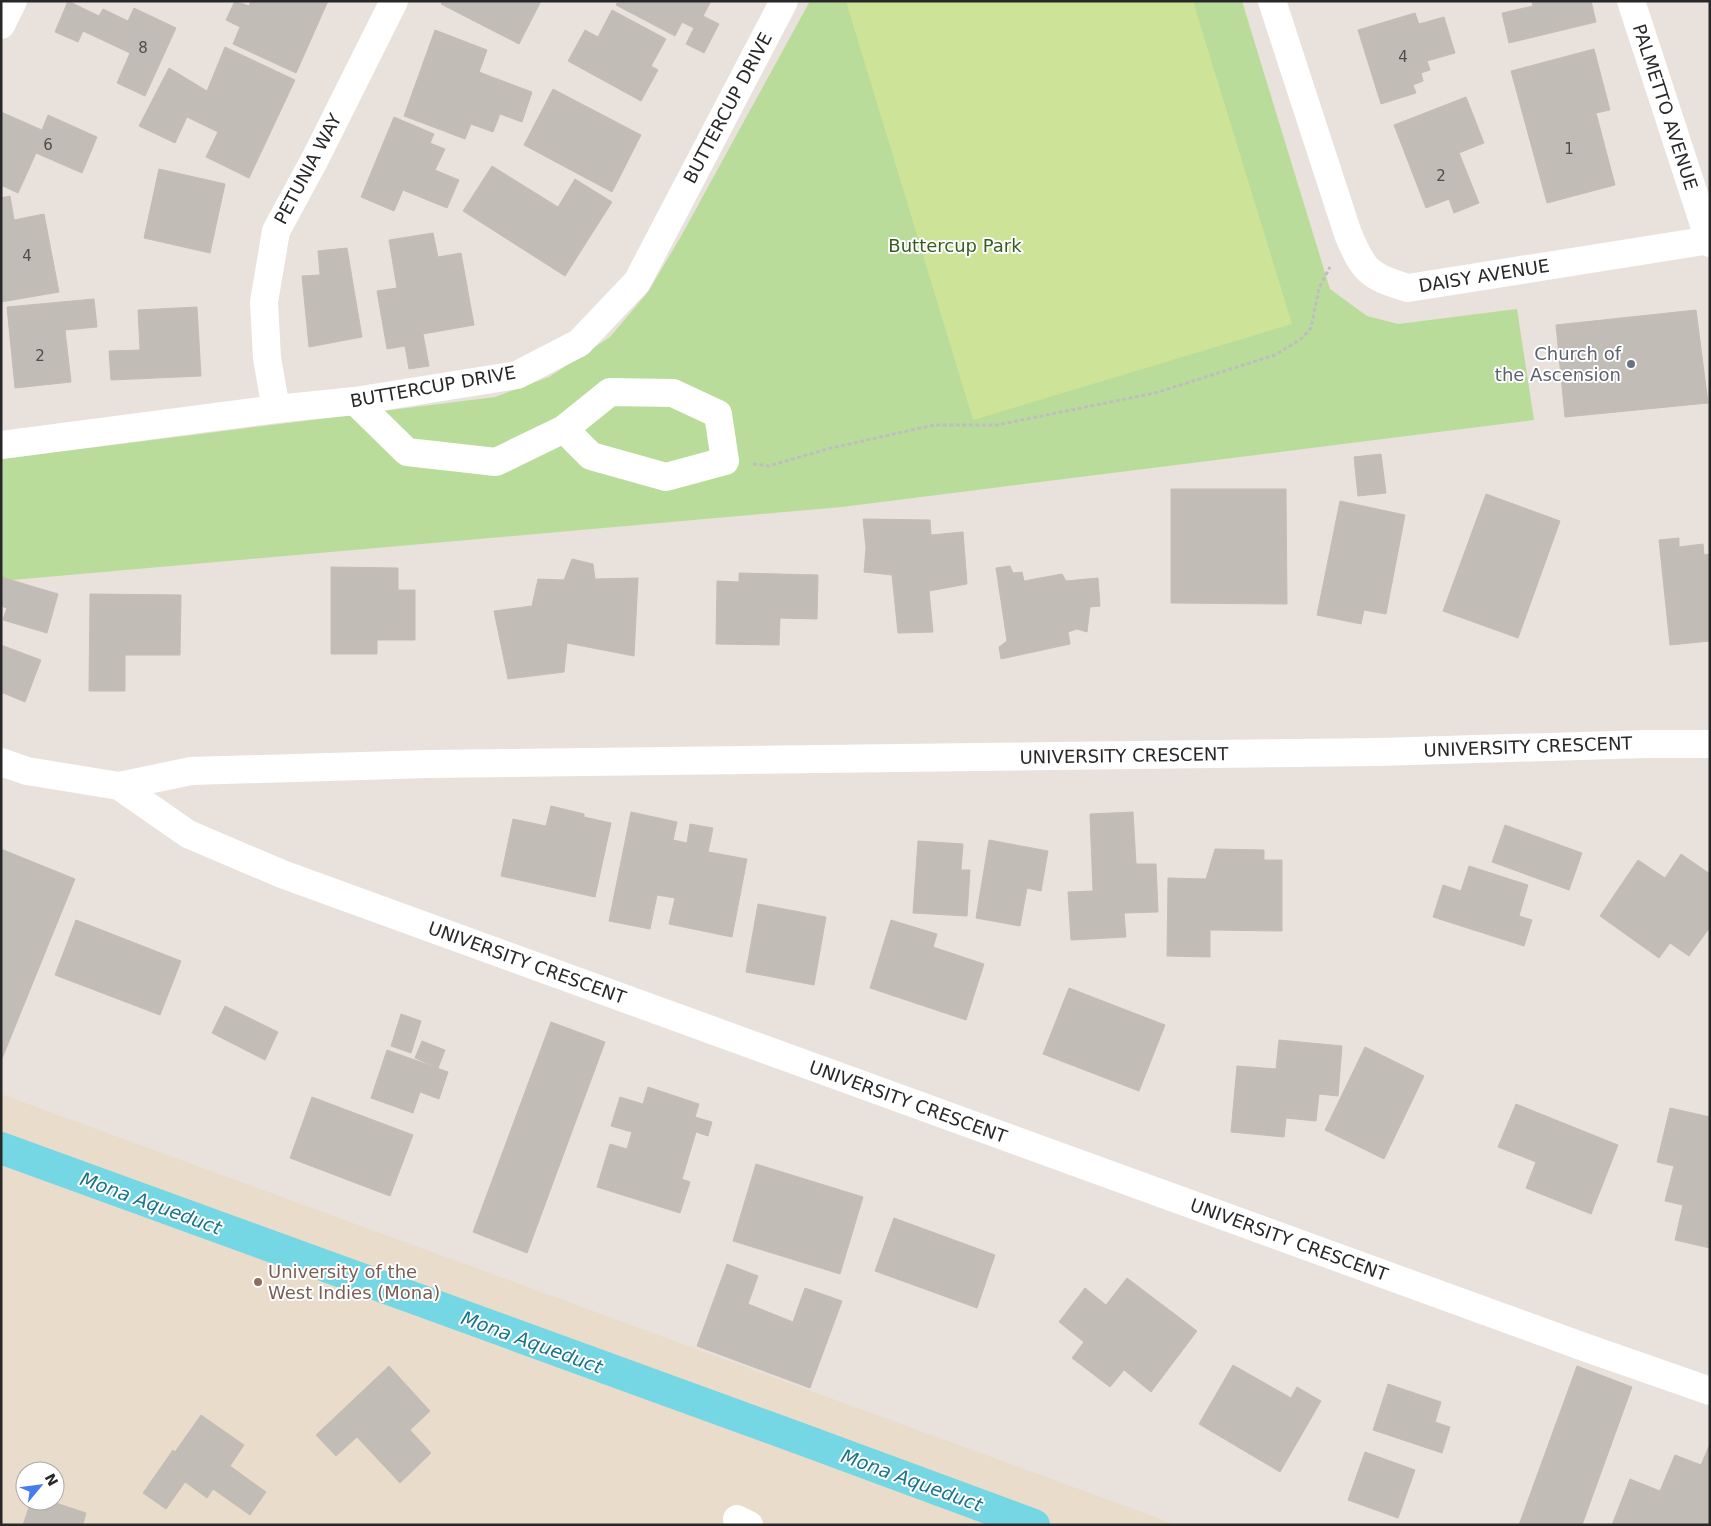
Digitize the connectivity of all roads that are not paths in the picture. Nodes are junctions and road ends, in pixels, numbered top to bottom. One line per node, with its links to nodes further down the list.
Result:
1 (13, 1): 6 (street)
2 (394, 1): 9 (street, PETUNIA WAY)
3 (784, 1): 8 (street, BUTTERCUP DRIVE)
4 (1272, 1): 7 (street, DAISY AVENUE)
5 (1632, 1): 7 (street, PALMETTO AVENUE)
6 (1, 25)
7 (1709, 241)
8 (355, 401): 9 (street, BUTTERCUP DRIVE); 10 (street)
9 (276, 408): 11 (street, BUTTERCUP DRIVE)
10 (564, 429): 10 (street)
11 (1, 445)
12 (1710, 744): 14 (street, UNIVERSITY CRESCENT)
13 (1, 762): 14 (street, UNIVERSITY CRESCENT)
14 (119, 786): 15 (street, UNIVERSITY CRESCENT)
15 (1710, 1391)

